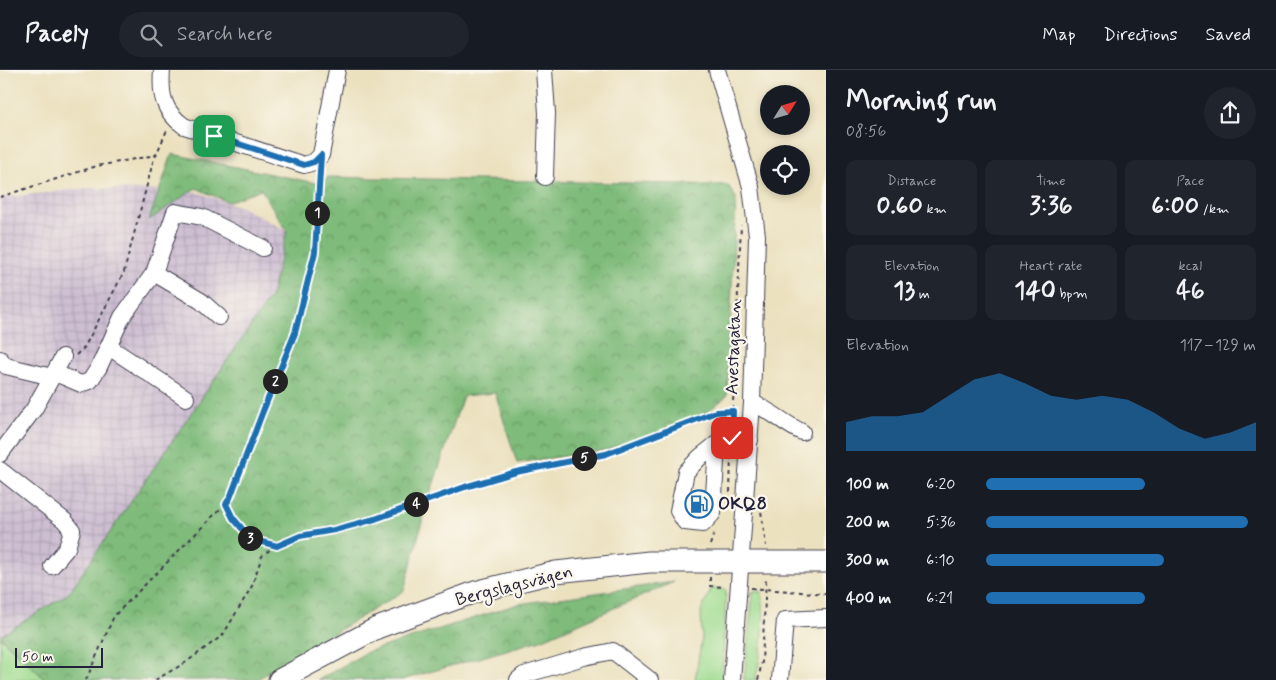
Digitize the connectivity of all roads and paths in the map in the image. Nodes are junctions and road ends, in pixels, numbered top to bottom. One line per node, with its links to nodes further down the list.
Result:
1 (162, 70): 5 (street)
2 (337, 70): 7 (street)
3 (544, 70): 8 (street)
4 (716, 70): 19 (street, Avestagatan)
5 (172, 117): 6 (path); 7 (street)
6 (156, 155): 9 (path); 15 (path)
7 (321, 155): 27 (path)
8 (546, 177)
9 (0, 197)
10 (741, 222): 20 (path)
11 (263, 248): 12 (street)
12 (154, 273): 13 (street); 14 (street)
13 (219, 317)
14 (109, 347): 17 (street); 18 (street)
15 (64, 357): 17 (street)
16 (0, 359): 17 (street)
17 (54, 375): 24 (street)
18 (186, 398)
19 (752, 403): 21 (street); 22 (street, Avestagatan)
20 (733, 411): 23 (path); 29 (path)
21 (802, 432)
22 (750, 440): 23 (street); 31 (street, Avestagatan)
23 (725, 441): 26 (path)
24 (0, 454)
25 (0, 470): 33 (street)
26 (730, 492)
27 (226, 504): 29 (path); 36 (path)
28 (714, 532): 30 (path)
29 (277, 546): 37 (path)
30 (710, 562): 31 (main road, Bergslagsvägen); 38 (main road, Bergslagsvägen)
31 (741, 562): 32 (main road, Bergslagsvägen); 41 (street, Avestagatan)
32 (826, 562)
33 (52, 566)
34 (826, 594): 42 (path)
35 (826, 618): 43 (street)
36 (86, 680)
37 (155, 680)
38 (279, 680)
39 (518, 680): 40 (street)
40 (650, 680)
41 (732, 680)
42 (758, 680)
43 (780, 680)

